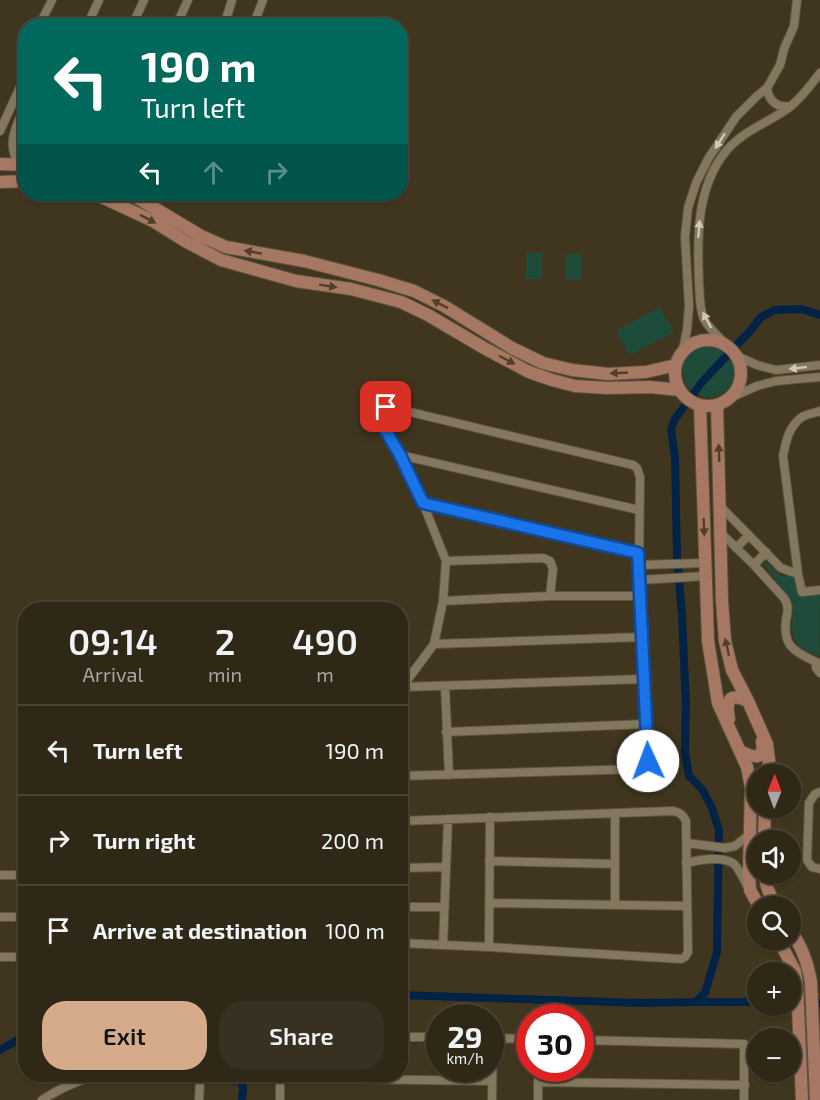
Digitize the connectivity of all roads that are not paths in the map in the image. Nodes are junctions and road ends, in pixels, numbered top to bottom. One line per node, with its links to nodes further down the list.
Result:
1 (52, 0): 8 (street)
2 (99, 0): 9 (street)
3 (144, 0): 10 (street)
4 (188, 0): 11 (street)
5 (232, 0): 12 (street)
6 (263, 0): 13 (street)
7 (797, 0): 15 (street)
8 (43, 18)
9 (91, 18)
10 (136, 18)
11 (180, 18)
12 (226, 18)
13 (256, 18)
14 (820, 73): 17 (street)
15 (767, 88): 17 (street); 28 (street, one-way to 28)
16 (18, 92): 19 (street)
17 (791, 106): 27 (street, one-way to 17)
18 (18, 122): 20 (street)
19 (0, 131)
20 (18, 161)
21 (0, 164): 22 (street)
22 (18, 165)
23 (18, 181): 24 (street)
24 (0, 182)
25 (110, 201): 31 (street, one-way to 31)
26 (143, 201): 28 (street, one-way to 26)
27 (732, 351): 28 (street); 29 (street, one-way to 27); 32 (street)
28 (679, 359): 31 (street)
29 (820, 365)
30 (820, 377): 32 (street)
31 (680, 390): 33 (street)
32 (730, 398): 34 (street)
33 (700, 405): 34 (street); 46 (street, one-way to 46)
34 (717, 405): 38 (street, one-way to 34)
35 (820, 411): 50 (street)
36 (400, 455): 37 (street); 39 (street); 39 (street)
37 (423, 503): 44 (street); 45 (street)
38 (720, 507): 40 (street); 41 (street)
39 (639, 510): 44 (street)
40 (721, 533): 42 (street); 66 (street, one-way to 40)
41 (749, 535): 42 (street); 43 (street)
42 (736, 548): 49 (street)
43 (766, 552): 49 (street); 50 (street)
44 (638, 553): 47 (street)
45 (446, 561): 55 (street); 57 (street)
46 (705, 563): 48 (street); 51 (street)
47 (639, 565): 48 (street); 53 (street)
48 (664, 565): 52 (street)
49 (754, 565): 60 (street)
50 (798, 574): 54 (street)
51 (706, 576): 52 (street); 70 (street)
52 (664, 578): 53 (street)
53 (640, 580): 56 (street)
54 (820, 590)
55 (550, 596): 56 (street); 57 (street)
56 (640, 596): 58 (street)
57 (443, 601): 59 (street)
58 (642, 637): 59 (street); 62 (street)
59 (434, 644): 63 (street)
60 (818, 663): 61 (street)
61 (820, 673)
62 (644, 679): 64 (street); 68 (street)
63 (408, 681)
64 (444, 686): 65 (street); 69 (street)
65 (408, 689)
66 (748, 701): 67 (street); 70 (street)
67 (758, 722): 71 (street); 72 (street)
68 (646, 724): 69 (street); 73 (street)
69 (446, 732): 73 (street)
70 (733, 738): 71 (street)
71 (740, 751): 80 (street)
72 (769, 764)
73 (448, 775): 74 (street)
74 (408, 776)
75 (820, 792): 88 (street)
76 (615, 813): 77 (street); 82 (street); 85 (street)
77 (490, 817): 78 (street); 83 (street)
78 (448, 819): 79 (street); 86 (street)
79 (408, 821)
80 (750, 830)
81 (747, 836): 82 (street)
82 (687, 843): 84 (street)
83 (489, 861): 85 (street); 94 (street)
84 (686, 863): 92 (street); 96 (street)
85 (615, 864): 95 (street)
86 (446, 867): 87 (street); 98 (street)
87 (408, 868)
88 (820, 869)
89 (0, 875): 90 (street)
90 (18, 875)
91 (749, 884): 92 (street)
92 (750, 890): 93 (street)
93 (753, 896)
94 (489, 903): 95 (street); 104 (street)
95 (615, 904): 96 (street)
96 (687, 906): 104 (street)
97 (408, 907): 98 (street)
98 (445, 907): 102 (street)
99 (0, 917): 100 (street)
100 (18, 917)
101 (408, 943): 102 (street)
102 (443, 945): 104 (street)
103 (801, 946): 126 (street)
104 (489, 947)
105 (784, 950): 125 (street)
106 (0, 957): 107 (street)
107 (18, 957)
108 (408, 1037): 109 (street)
109 (426, 1037)
110 (594, 1040): 118 (street)
111 (408, 1079): 112 (street)
112 (426, 1079)
113 (77, 1082): 119 (street)
114 (200, 1082): 120 (street)
115 (280, 1082): 121 (street)
116 (492, 1082): 122 (street)
117 (538, 1082): 118 (street); 123 (street)
118 (745, 1085): 124 (street)
119 (42, 1100)
120 (199, 1100)
121 (280, 1100)
122 (492, 1100)
123 (538, 1100)
124 (744, 1100)
125 (802, 1100)
126 (816, 1100)

